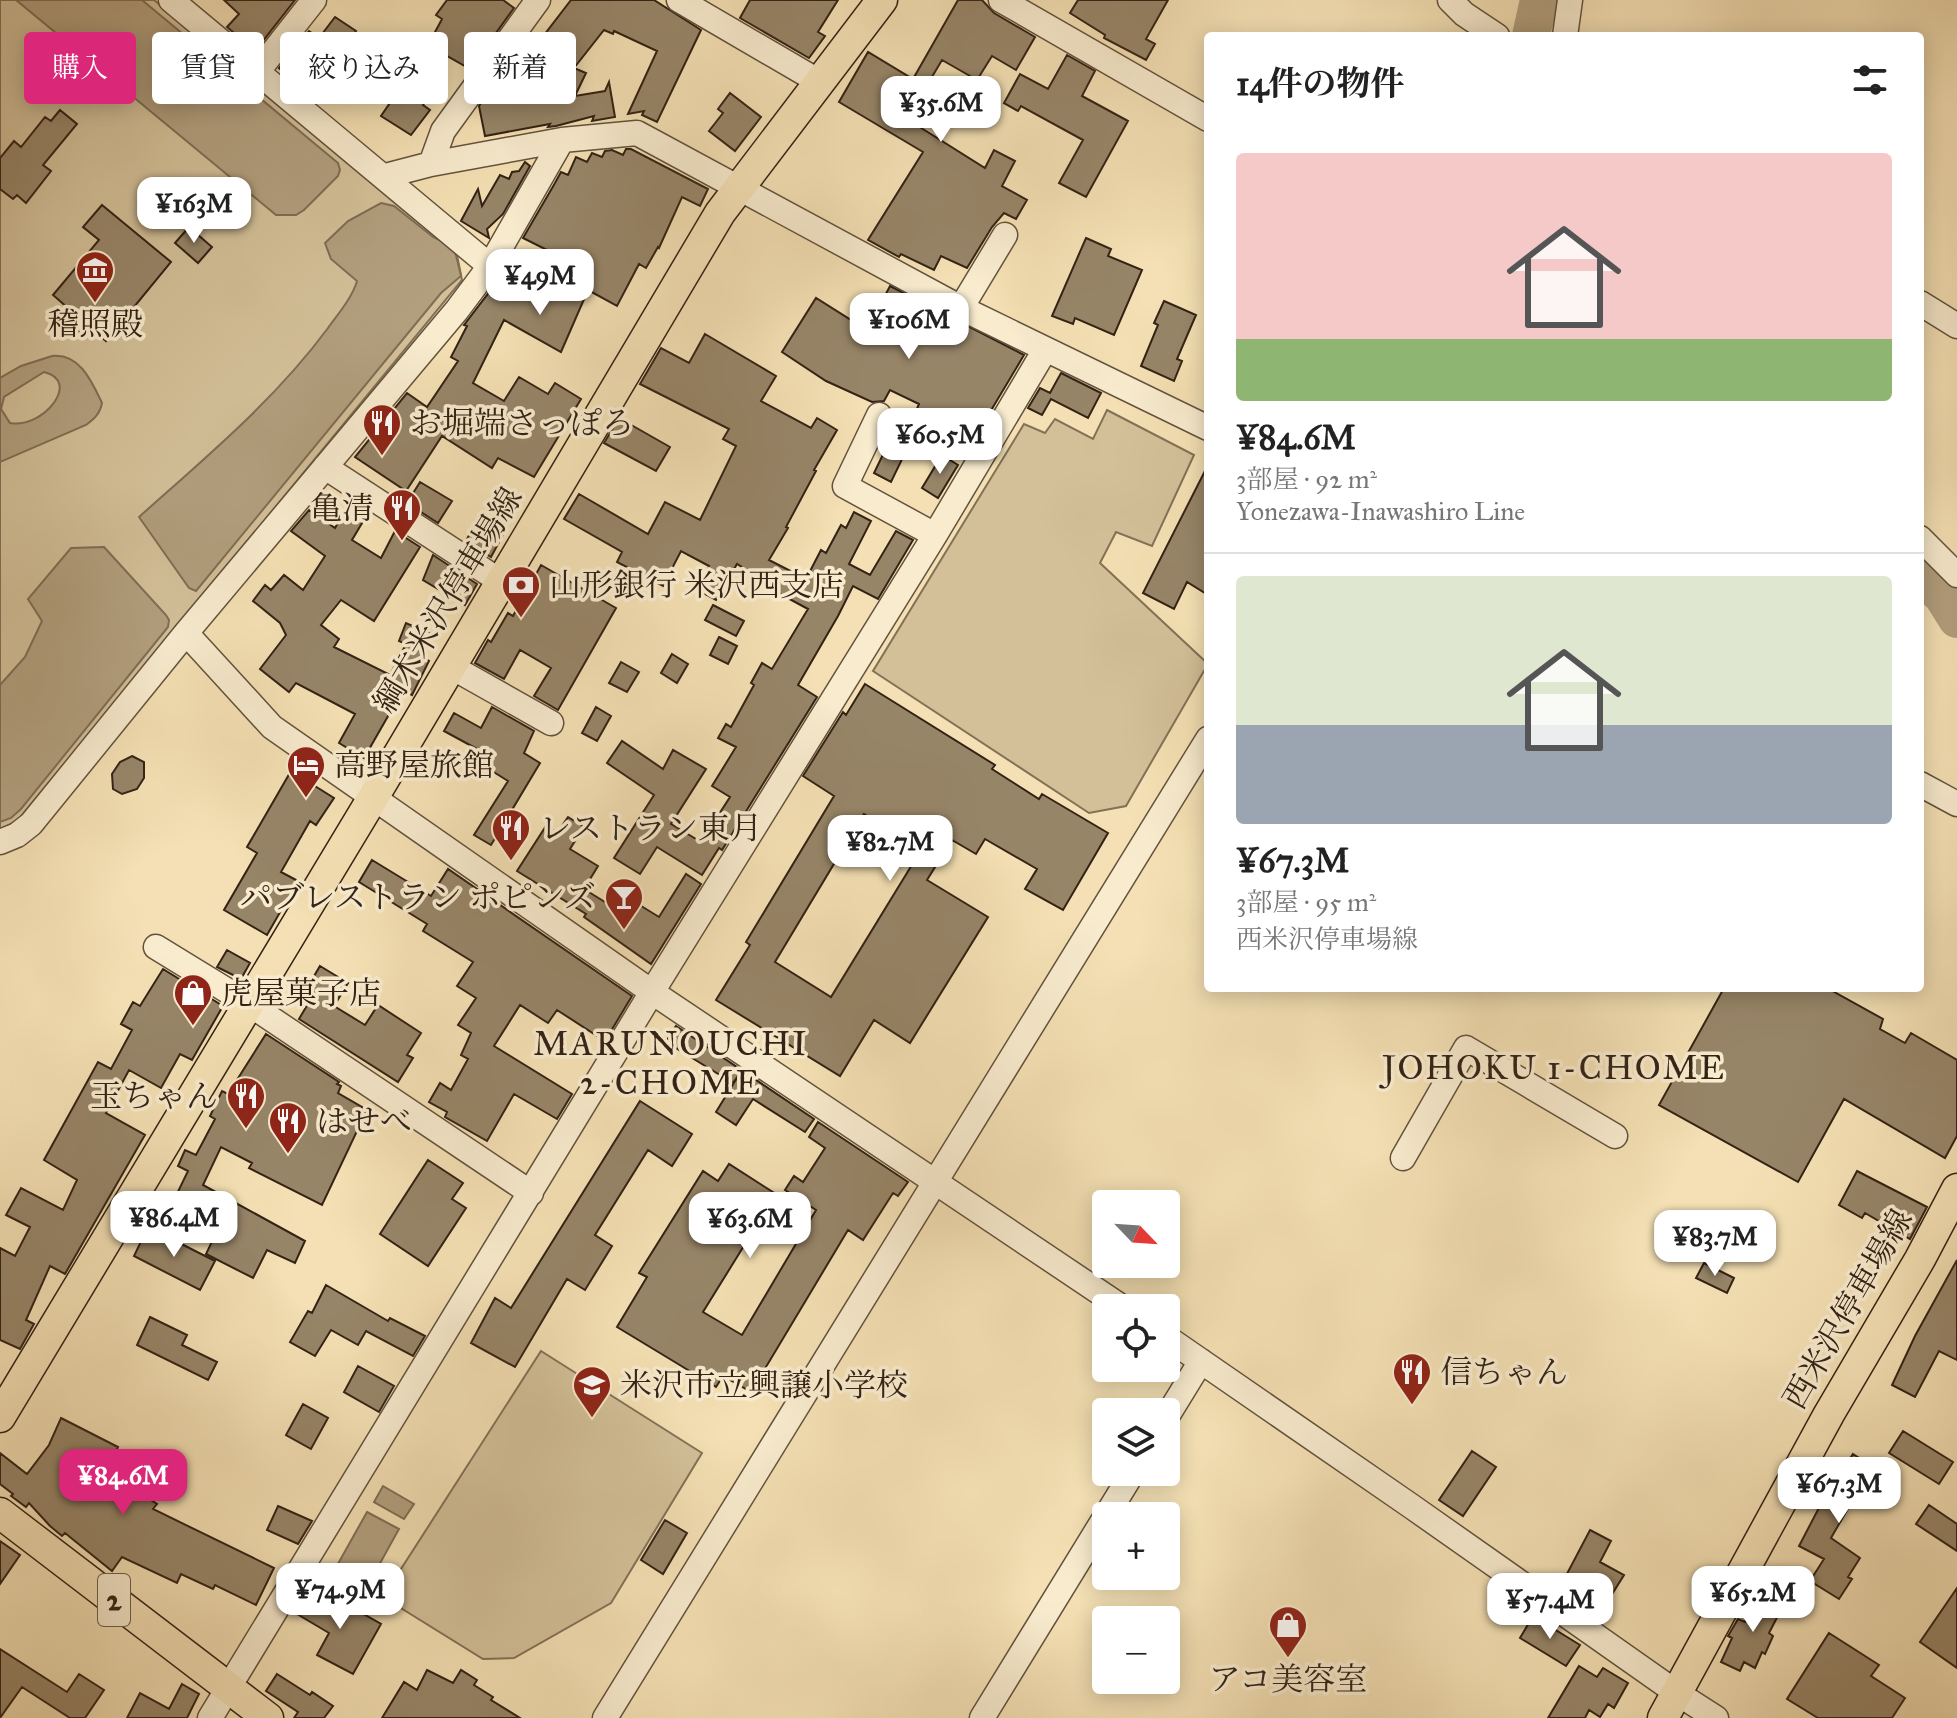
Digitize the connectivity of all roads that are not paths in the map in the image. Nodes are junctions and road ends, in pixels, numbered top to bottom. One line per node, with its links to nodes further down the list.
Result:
1 (171, 0): 9 (street)
2 (314, 0): 13 (street)
3 (679, 0): 15 (street)
4 (882, 0): 15 (main road, 綱木米沢停車場線)
5 (1001, 0): 16 (street)
6 (1570, 0): 12 (street)
7 (527, 4): 18 (street)
8 (1462, 5): 10 (street); 11 (street)
9 (210, 32)
10 (1453, 32)
11 (1492, 32)
12 (1566, 32)
13 (264, 63)
14 (264, 76): 19 (street)
15 (818, 81): 20 (main road, 綱木米沢停車場線)
16 (1204, 117)
17 (562, 140): 18 (street); 20 (street); 22 (street)
18 (431, 164): 19 (street)
19 (385, 176): 22 (street)
20 (737, 187): 24 (street); 33 (main road, 綱木米沢停車場線)
21 (1005, 235): 24 (street)
22 (490, 266): 29 (street)
23 (1924, 305): 25 (street)
24 (961, 308): 26 (street)
25 (1957, 326)
26 (1045, 350): 28 (street); 30 (street)
27 (879, 415): 30 (street)
28 (1204, 426)
29 (325, 467): 33 (street); 34 (street)
30 (935, 535): 43 (street)
31 (1924, 542): 32 (street)
32 (1957, 575)
33 (500, 581): 35 (main road, 綱木米沢停車場線)
34 (186, 633): 39 (street); 41 (street)
35 (450, 666): 36 (street); 39 (main road, 綱木米沢停車場線)
36 (551, 723)
37 (1204, 745): 47 (street)
38 (1924, 786): 40 (street)
39 (374, 796): 43 (street); 44 (main road, 綱木米沢停車場線)
40 (1957, 804)
41 (0, 842)
42 (156, 947): 44 (street)
43 (652, 992): 47 (street); 49 (street)
44 (249, 1004): 49 (street); 54 (main road, 綱木米沢停車場線)
45 (1615, 1136): 46 (street)
46 (1403, 1158)
47 (935, 1182): 50 (street); 61 (street)
48 (1957, 1189): 58 (main road, 西米沢停車場線)
49 (531, 1193): 57 (street)
50 (1102, 1294)
51 (1180, 1347): 52 (street)
52 (1201, 1361): 53 (street); 58 (street)
53 (1178, 1398)
54 (0, 1417)
55 (1124, 1486): 62 (street)
56 (0, 1513): 57 (main road, 2)
57 (229, 1688): 59 (street); 60 (main road, 2)
58 (1670, 1706): 63 (street)
59 (210, 1718)
60 (268, 1718)
61 (605, 1718)
62 (982, 1718)
63 (1716, 1718)

